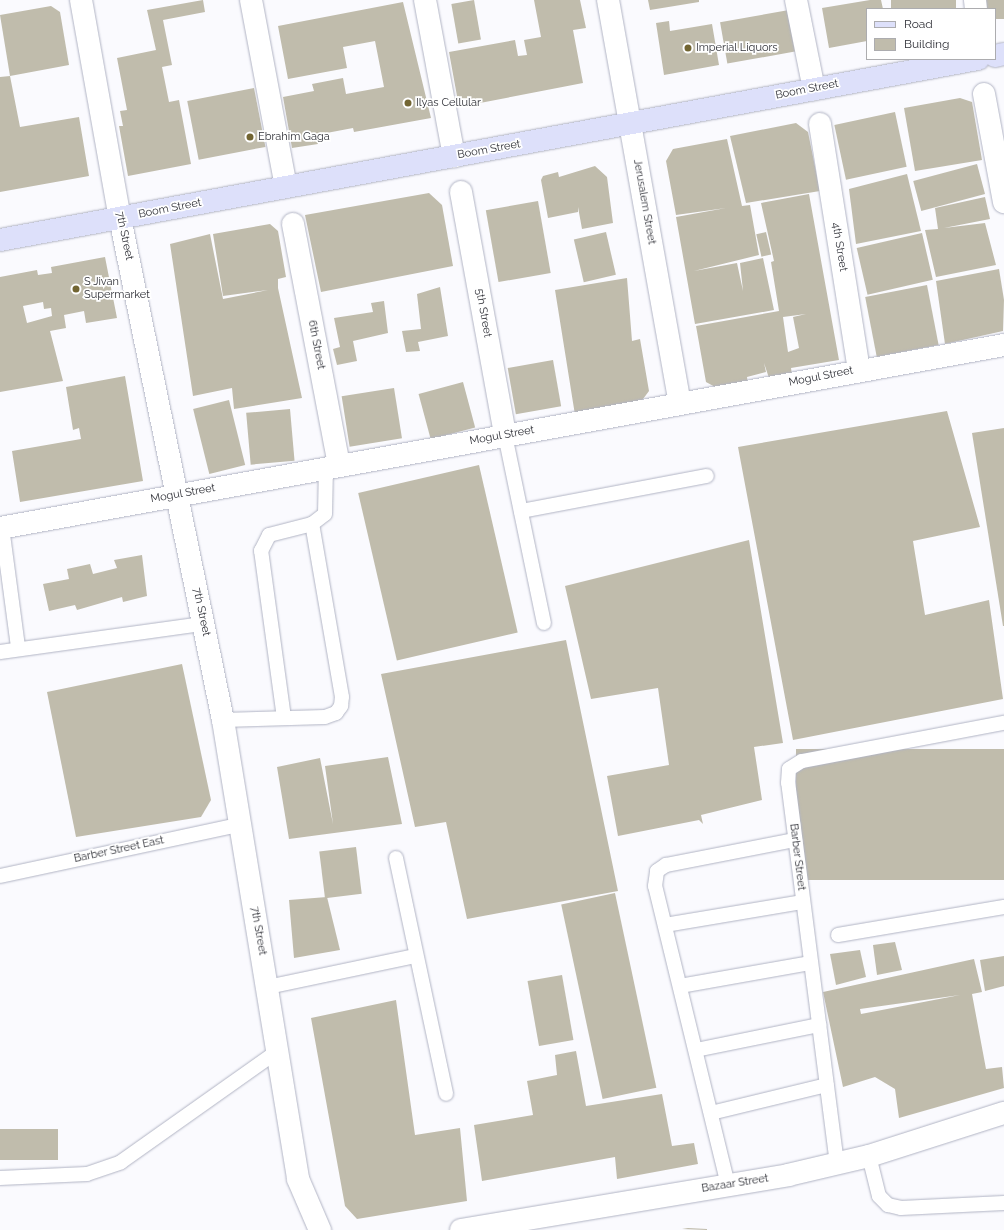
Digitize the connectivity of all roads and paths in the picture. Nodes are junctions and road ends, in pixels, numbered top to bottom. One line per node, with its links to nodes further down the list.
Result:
1 (81, 0): 15 (street, 7th Street)
2 (251, 0): 12 (street)
3 (425, 0): 11 (street)
4 (608, 0): 9 (street, Jerusalem Street)
5 (796, 0): 7 (street)
6 (973, 60): 7 (main road, Boom Street)
7 (814, 89): 9 (main road, Boom Street)
8 (984, 94): 14 (street)
9 (630, 124): 11 (main road, Boom Street); 20 (street, Jerusalem Street)
10 (820, 124): 19 (street, 4th Street)
11 (454, 156): 12 (main road, Boom Street)
12 (286, 187): 15 (main road, Boom Street)
13 (461, 192): 21 (street, 5th Street)
14 (1004, 202)
15 (120, 218): 17 (main road, Boom Street); 24 (street, 7th Street)
16 (293, 224): 22 (street, 6th Street)
17 (0, 240)
18 (1004, 345): 19 (street, Mogul Street)
19 (859, 370): 20 (street, Mogul Street)
20 (680, 403): 21 (street, Mogul Street)
21 (505, 435): 22 (street, Mogul Street); 25 (lane)
22 (332, 467): 24 (street, Mogul Street); 27 (lane)
23 (707, 476): 25 (lane)
24 (176, 495): 26 (street, Mogul Street); 29 (street, 7th Street)
25 (521, 511): 28 (lane)
26 (1, 524): 30 (lane)
27 (312, 524): 32 (lane); 32 (lane)
28 (544, 623)
29 (203, 624): 30 (lane); 33 (street, 7th Street)
30 (18, 648): 31 (lane)
31 (0, 652)
32 (284, 718): 33 (lane)
33 (223, 720): 35 (street, 7th Street)
34 (1004, 722): 36 (lane, Barber Street)
35 (238, 825): 38 (lane, Barber Street East); 46 (street, 7th Street)
36 (795, 840): 39 (lane, Barber Street); 41 (lane)
37 (396, 858): 43 (lane)
38 (0, 876)
39 (803, 902): 41 (lane); 44 (lane, Barber Street)
40 (1004, 907): 42 (lane)
41 (665, 925): 45 (lane)
42 (838, 935)
43 (415, 956): 46 (lane); 51 (lane)
44 (811, 963): 45 (lane); 47 (lane, Barber Street)
45 (680, 986): 48 (lane)
46 (268, 987): 49 (street, 7th Street)
47 (819, 1025): 48 (lane); 50 (lane, Barber Street)
48 (696, 1050): 53 (lane)
49 (278, 1051): 56 (lane); 59 (street, 7th Street)
50 (827, 1085): 53 (lane); 55 (lane, Barber Street)
51 (446, 1094)
52 (1004, 1112): 54 (street, Bazaar Street)
53 (711, 1113): 57 (lane)
54 (869, 1156): 55 (street, Bazaar Street); 58 (lane)
55 (837, 1164): 57 (street, Bazaar Street)
56 (0, 1178)
57 (728, 1185): 60 (street, Bazaar Street)
58 (1004, 1203)
59 (318, 1227)
60 (461, 1230)

